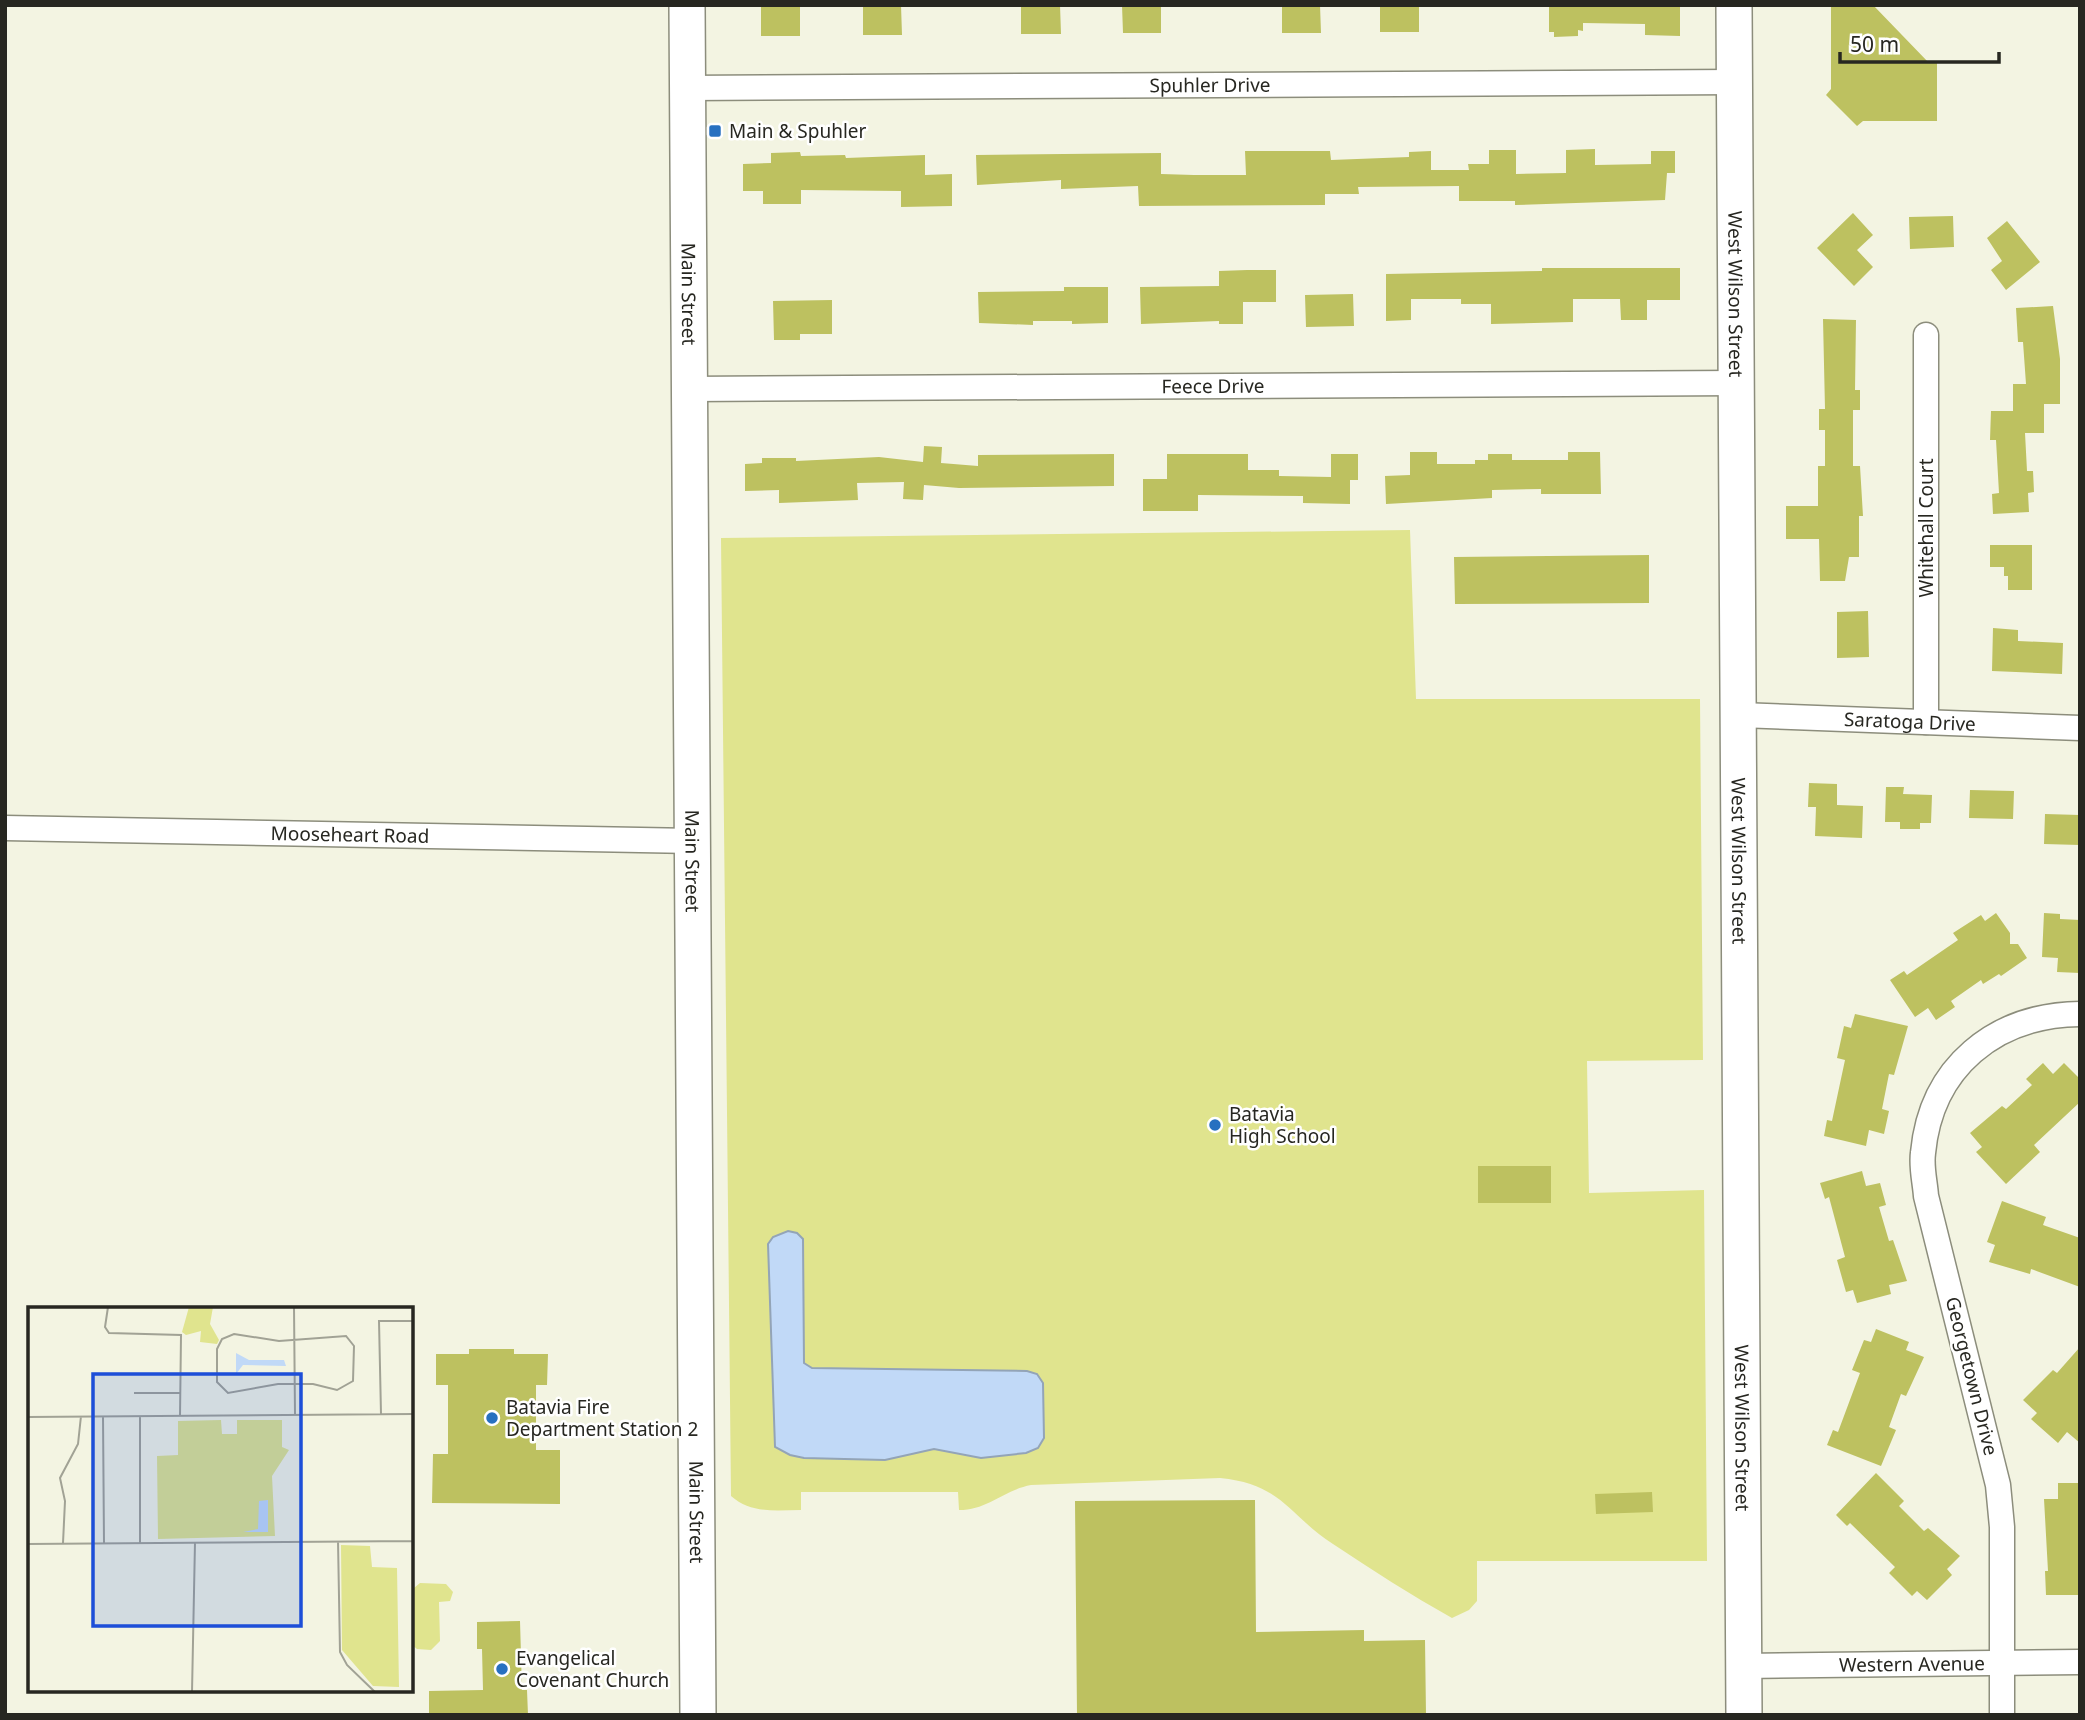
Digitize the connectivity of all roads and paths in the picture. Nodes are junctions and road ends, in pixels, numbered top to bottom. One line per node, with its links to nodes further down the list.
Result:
1 (687, 5): 4 (main road, Main Street)
2 (1734, 5): 3 (main road, West Wilson Street)
3 (1735, 82): 4 (street, Spuhler Drive); 6 (main road, West Wilson Street)
4 (687, 88): 7 (main road, Main Street)
5 (1926, 335): 9 (street, Whitehall Court)
6 (1737, 383): 7 (street, Feece Drive); 8 (main road, West Wilson Street)
7 (690, 388): 12 (main road, Main Street)
8 (1740, 715): 9 (street, Saratoga Drive); 16 (main road, West Wilson Street)
9 (1926, 722): 10 (street, Saratoga Drive)
10 (2080, 728)
11 (5, 828): 12 (street, Mooseheart Road)
12 (692, 841): 17 (main road, Main Street)
13 (2080, 1014): 15 (street, Georgetown Drive)
14 (2080, 1661): 15 (street, Western Avenue)
15 (2001, 1662): 16 (street, Western Avenue); 19 (street, Georgetown Drive)
16 (1744, 1667): 18 (main road, West Wilson Street)
17 (698, 1715)
18 (1744, 1715)
19 (2002, 1715)

